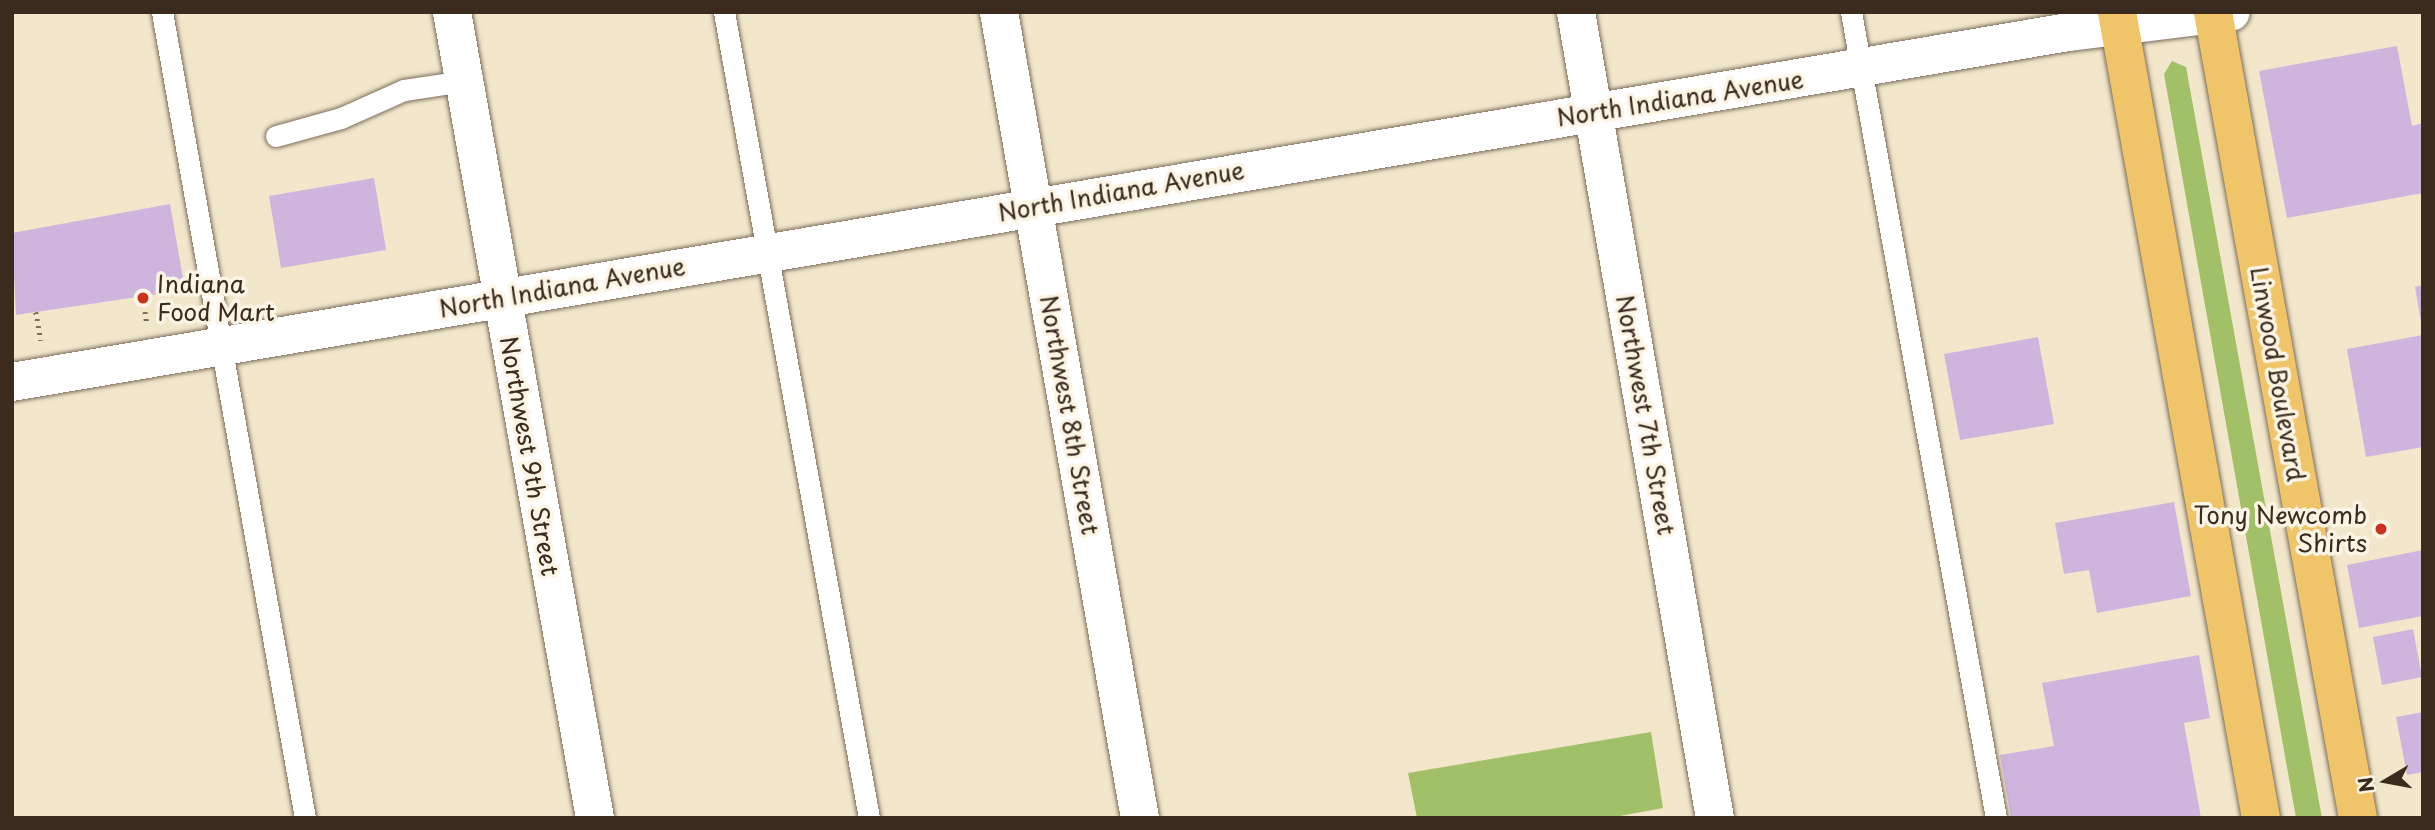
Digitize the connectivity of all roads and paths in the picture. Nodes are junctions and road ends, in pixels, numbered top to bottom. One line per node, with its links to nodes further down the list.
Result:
1 (162, 12): 16 (lane)
2 (452, 12): 10 (street, Northwest 9th Street)
3 (724, 12): 14 (lane)
4 (999, 12): 13 (street, Northwest 8th Street)
5 (1576, 12): 11 (street, Northwest 7th Street)
6 (1851, 12): 9 (lane)
7 (2219, 13): 8 (street, North Indiana Avenue); 25 (main road, Linwood Boulevard)
8 (2118, 19): 9 (street, North Indiana Avenue); 24 (main road)
9 (1861, 67): 11 (street, North Indiana Avenue); 23 (lane)
10 (464, 81): 12 (lane); 15 (street, Northwest 9th Street)
11 (1594, 112): 13 (street, North Indiana Avenue); 22 (street, Northwest 7th Street)
12 (276, 136)
13 (1034, 205): 14 (street, North Indiana Avenue); 21 (street, Northwest 8th Street)
14 (767, 251): 15 (street, North Indiana Avenue); 20 (lane)
15 (502, 297): 16 (street, North Indiana Avenue); 19 (street, Northwest 9th Street)
16 (220, 346): 17 (street, North Indiana Avenue); 18 (lane)
17 (12, 382)
18 (305, 818)
19 (595, 818)
20 (869, 818)
21 (1140, 818)
22 (1715, 818)
23 (1996, 818)
24 (2261, 818)
25 (2358, 818)

